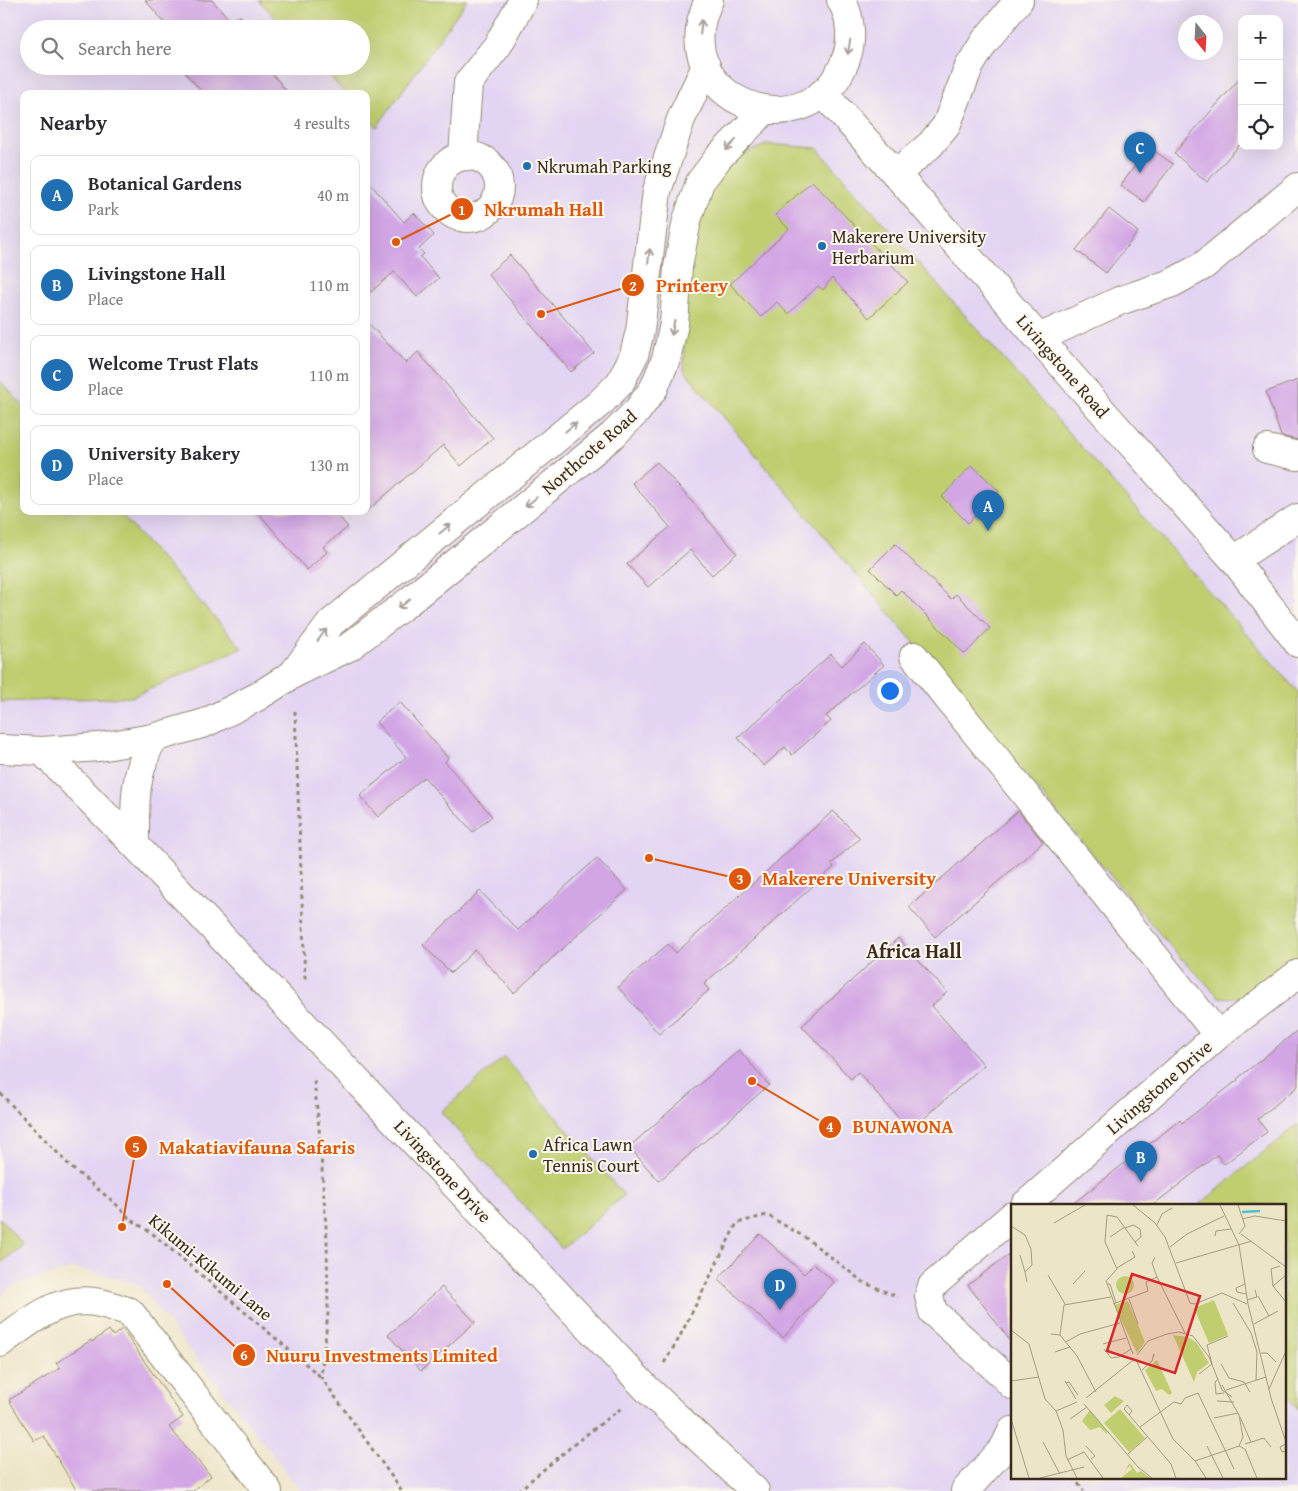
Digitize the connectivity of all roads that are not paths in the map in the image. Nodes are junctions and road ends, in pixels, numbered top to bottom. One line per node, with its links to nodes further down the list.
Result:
1 (523, 0): 8 (street)
2 (709, 0): 5 (street, one-way to 2)
3 (841, 0): 6 (street, one-way to 6)
4 (1019, 0): 9 (street)
5 (706, 66): 7 (street); 18 (street, Northcote Road, one-way to 5)
6 (823, 93): 7 (street); 9 (street, Livingstone Road)
7 (765, 110): 18 (street, Northcote Road, one-way to 18)
8 (463, 156)
9 (896, 174): 11 (street, Livingstone Road)
10 (1298, 187): 11 (street)
11 (1039, 338): 15 (street, Livingstone Road)
12 (1267, 450): 13 (street)
13 (1298, 456)
14 (1298, 518): 15 (street)
15 (1234, 560): 16 (street, Livingstone Road)
16 (1298, 643)
17 (914, 656): 24 (street)
18 (293, 674): 19 (street, Northcote Road)
19 (153, 738): 21 (street, Northcote Road); 22 (street)
20 (0, 749): 21 (street, Northcote Road)
21 (42, 751): 22 (street, Livingstone Drive)
22 (135, 845): 31 (street, Livingstone Drive)
23 (1298, 974): 24 (street, Livingstone Drive)
24 (1218, 1035): 25 (street, Livingstone Drive)
25 (1026, 1204)
26 (1011, 1217): 28 (street)
27 (0, 1343): 30 (street)
28 (1011, 1384)
29 (1011, 1433): 32 (street)
30 (268, 1491)
31 (756, 1491)
32 (965, 1491)

